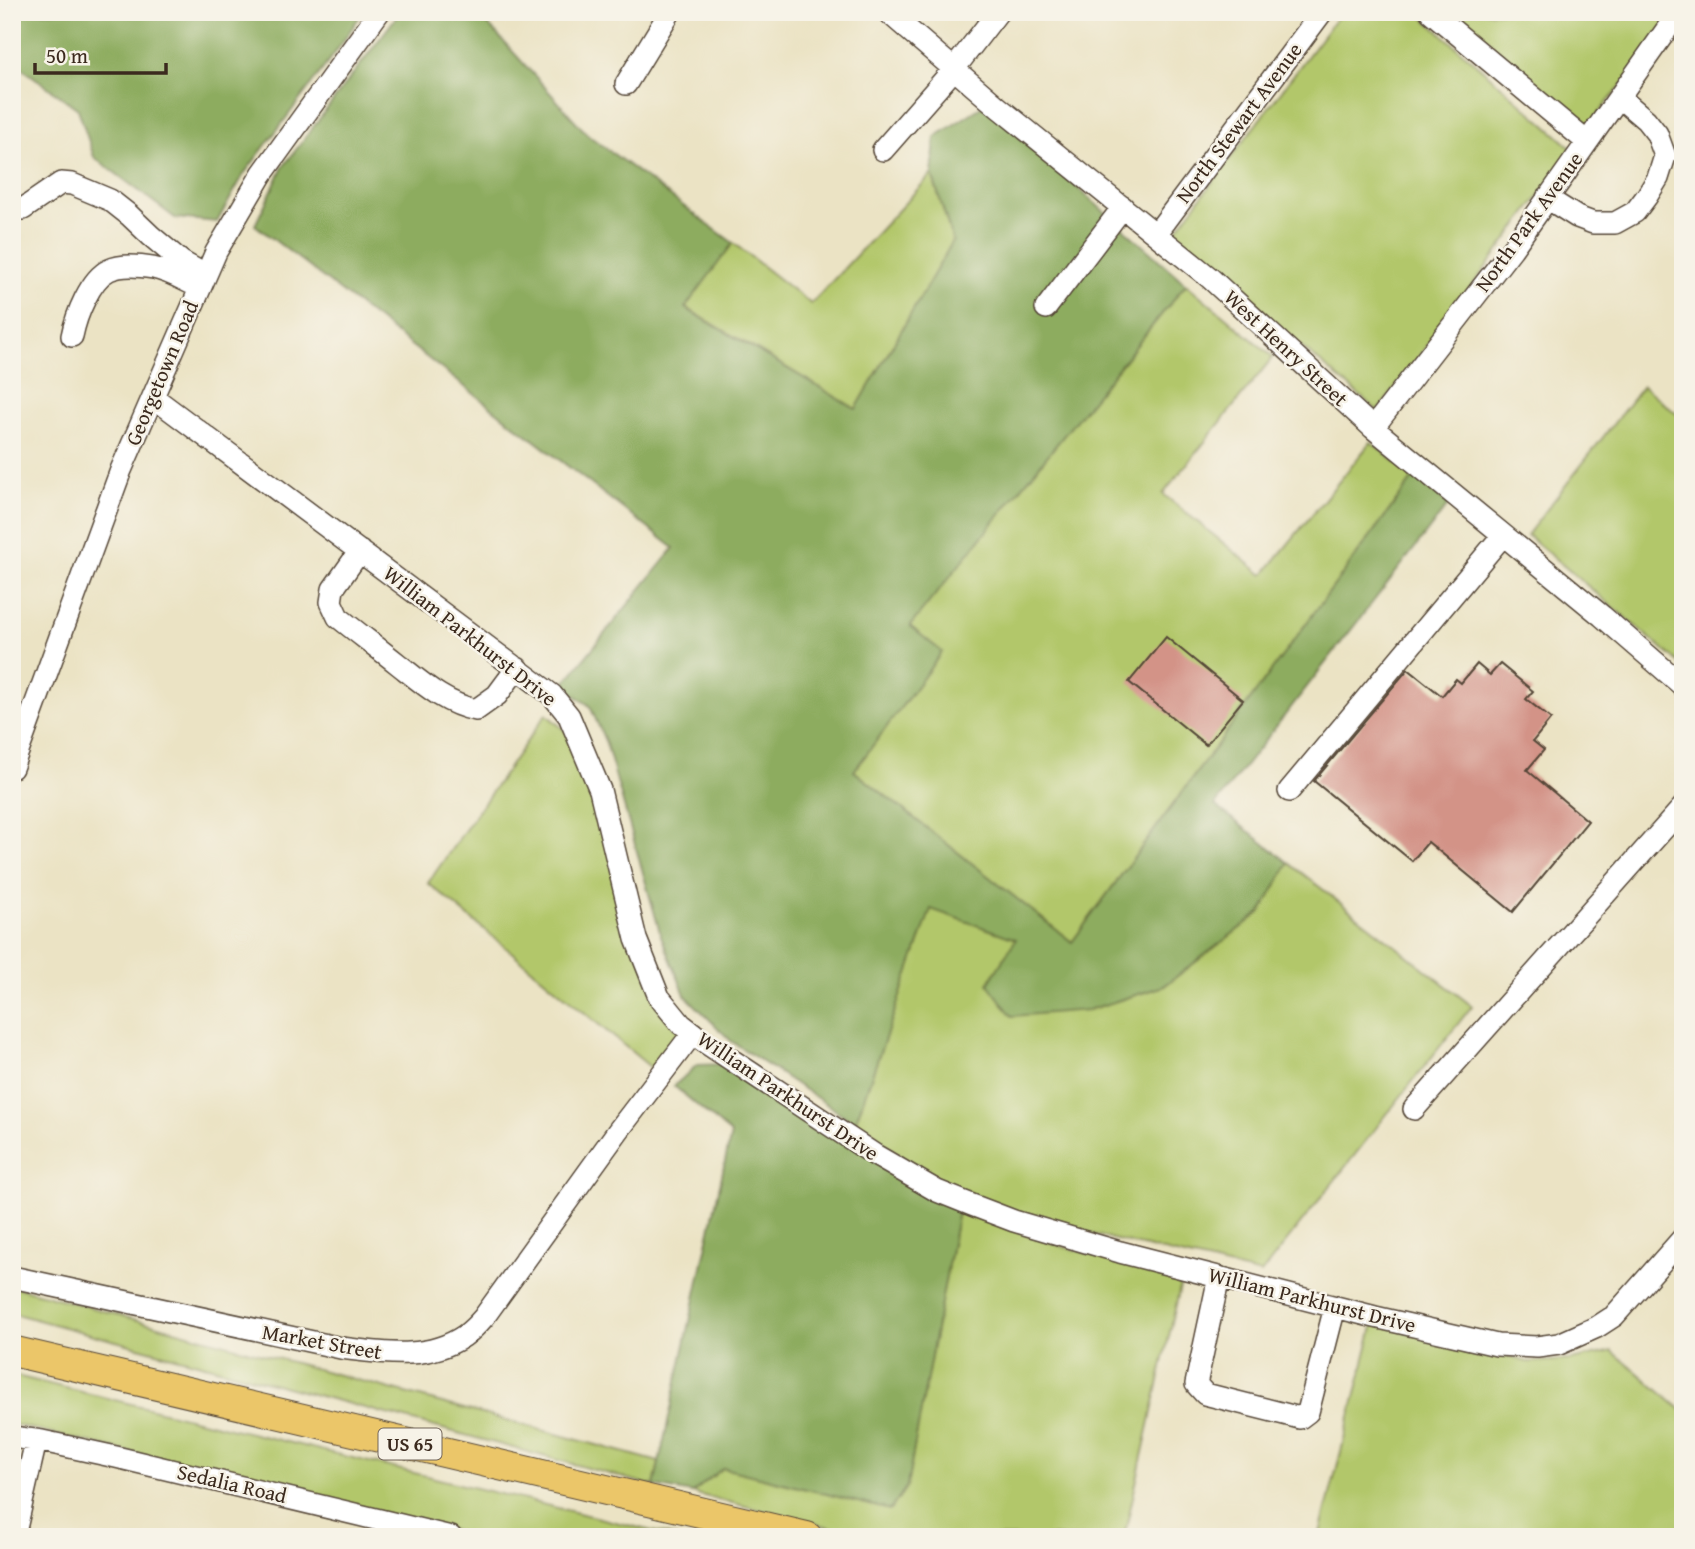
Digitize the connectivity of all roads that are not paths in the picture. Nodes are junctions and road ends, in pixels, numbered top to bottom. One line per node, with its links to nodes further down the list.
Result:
1 (379, 12): 17 (street, Georgetown Road)
2 (670, 12): 9 (street)
3 (888, 12): 8 (street, West Henry Street)
4 (998, 12): 8 (street)
5 (1322, 12): 16 (street, North Stewart Avenue)
6 (1431, 12): 11 (street)
7 (1679, 12): 10 (street, North Park Avenue)
8 (954, 69): 12 (street); 14 (street, West Henry Street)
9 (626, 84)
10 (1619, 97): 11 (street, North Park Avenue); 13 (street)
11 (1587, 142): 13 (street, North Park Avenue)
12 (883, 150)
13 (1547, 198): 21 (street, North Park Avenue)
14 (1123, 207): 16 (street, West Henry Street); 18 (street)
15 (23, 209): 17 (street)
16 (1156, 234): 21 (street, West Henry Street)
17 (202, 281): 19 (street); 20 (street, Georgetown Road)
18 (1046, 308)
19 (72, 335)
20 (153, 397): 23 (street, William Parkhurst Drive); 26 (street, Georgetown Road)
21 (1373, 428): 22 (street, West Henry Street)
22 (1503, 535): 25 (street, West Henry Street); 27 (street)
23 (360, 551): 24 (street, William Parkhurst Drive); 24 (street)
24 (517, 668): 29 (street, William Parkhurst Drive)
25 (1683, 686)
26 (12, 768)
27 (1289, 791)
28 (1683, 807): 30 (street)
29 (692, 1033): 32 (street, William Parkhurst Drive); 33 (street, Market Street)
30 (1414, 1109)
31 (1683, 1238): 34 (street, William Parkhurst Drive)
32 (1219, 1277): 34 (street, William Parkhurst Drive); 34 (street)
33 (12, 1278)
34 (1335, 1307)
35 (12, 1351): 40 (highway, US 65)
36 (12, 1437): 37 (street, Sedalia Road)
37 (36, 1441): 38 (street); 39 (street, Sedalia Road)
38 (14, 1537)
39 (451, 1537)
40 (807, 1537)

